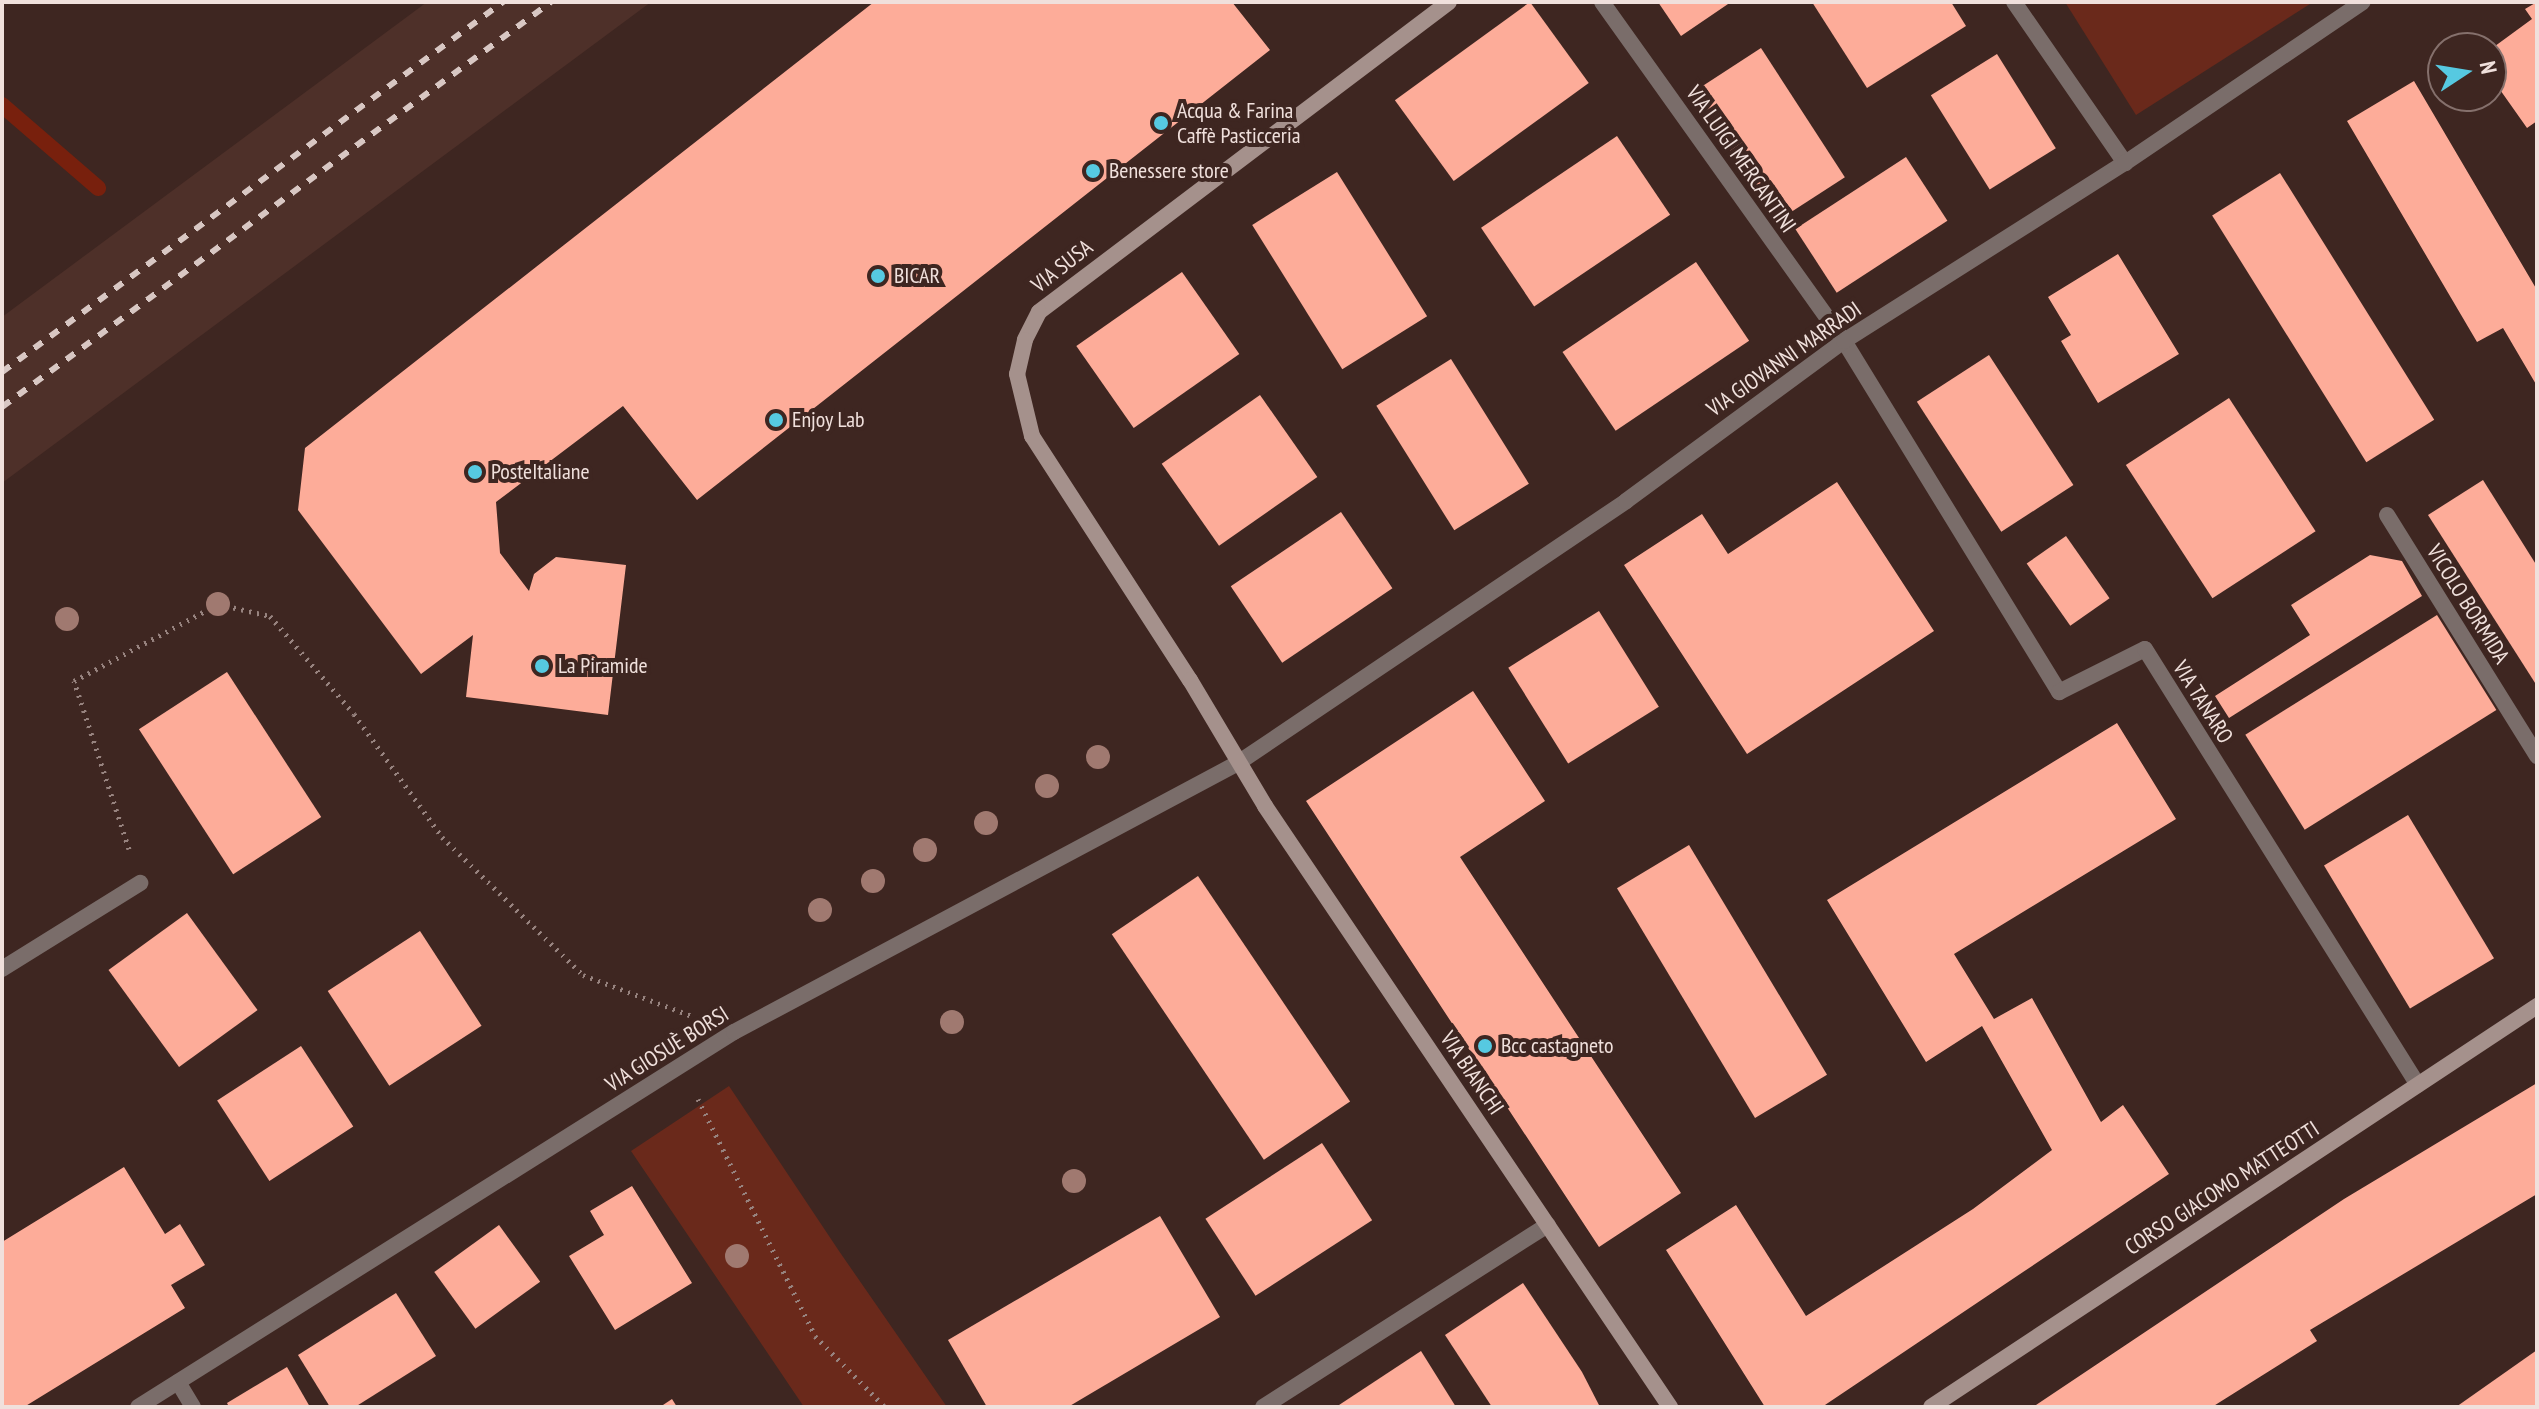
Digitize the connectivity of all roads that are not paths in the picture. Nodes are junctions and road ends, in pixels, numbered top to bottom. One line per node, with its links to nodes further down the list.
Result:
1 (1449, 2): 9 (street, VIA SUSA)
2 (1602, 2): 6 (street, VIA LUIGI MERCANTINI)
3 (2014, 2): 5 (street)
4 (2363, 2): 5 (street, VIA GIOVANNI MARRADI)
5 (2125, 163): 6 (street, VIA GIOVANNI MARRADI)
6 (1844, 341): 9 (street, VIA GIOVANNI MARRADI); 13 (street, VIA TANARO)
7 (2387, 515): 8 (street, VICOLO BORMIDA)
8 (2537, 756)
9 (1238, 763): 14 (street, VIA BIANCHI); 15 (street, VIA GIOSUÈ BORSI)
10 (140, 883): 11 (street)
11 (2, 969)
12 (2537, 1006): 13 (street, CORSO GIACOMO MATTEOTTI)
13 (2418, 1085): 20 (street, CORSO GIACOMO MATTEOTTI)
14 (1548, 1225): 18 (street); 19 (street, VIA BIANCHI)
15 (178, 1382): 16 (street, VIA GIOSUÈ BORSI); 17 (street)
16 (138, 1407)
17 (193, 1407)
18 (1263, 1407)
19 (1670, 1407)
20 (1931, 1407)

